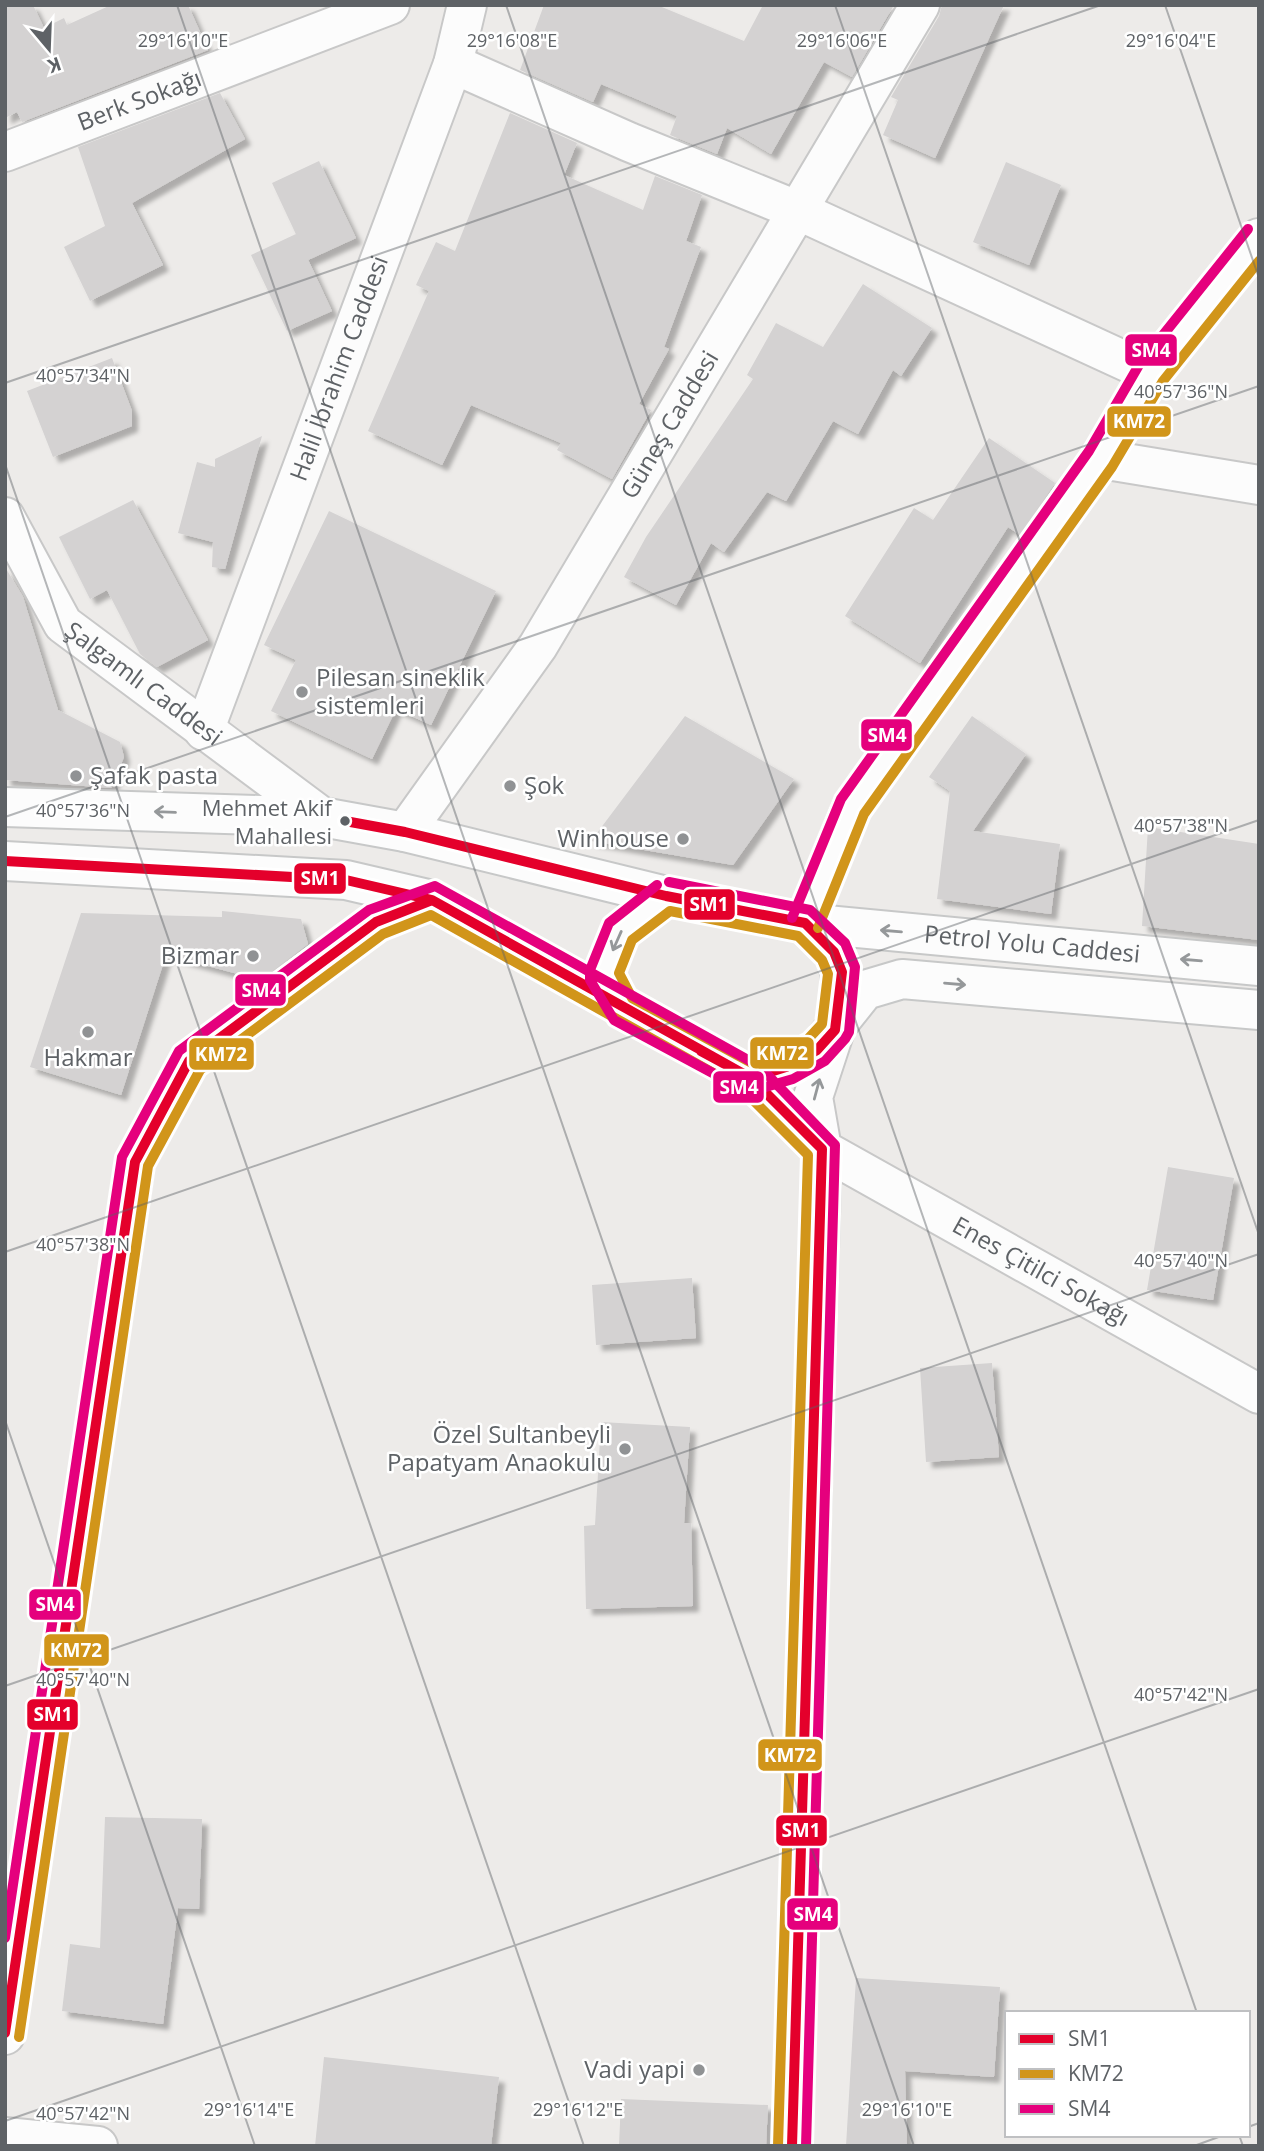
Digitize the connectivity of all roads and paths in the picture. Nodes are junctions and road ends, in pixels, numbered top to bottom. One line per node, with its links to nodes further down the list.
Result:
1 (390, 5): 5 (street, Berk Sokağı)
2 (467, 5): 4 (street, Halil İbrahim Caddesi)
3 (920, 5): 6 (street, Güneş Caddesi)
4 (453, 64): 6 (street); 12 (street, Halil İbrahim Caddesi)
5 (5, 152)
6 (799, 211): 8 (street); 15 (street, Güneş Caddesi)
7 (1259, 238): 8 (street)
8 (1152, 373): 9 (street)
9 (1101, 459): 10 (street); 19 (street)
10 (1259, 485)
11 (5, 517): 12 (street, Şalgamlı Caddesi)
12 (204, 732): 14 (street, Şalgamlı Caddesi)
13 (5, 807): 14 (street, Petrol Yolu Caddesi, one-way to 13)
14 (322, 817): 15 (street, Petrol Yolu Caddesi)
15 (405, 832): 17 (street, Petrol Yolu Caddesi)
16 (5, 861): 18 (street)
17 (666, 895): 19 (street, Petrol Yolu Caddesi); 21 (street, one-way to 21)
18 (432, 900): 21 (street); 27 (street)
19 (805, 923): 20 (street, Petrol Yolu Caddesi, one-way to 19); 23 (street)
20 (1259, 966)
21 (622, 1008): 24 (street)
22 (1259, 1010): 23 (street, Petrol Yolu Caddesi, one-way to 22)
23 (835, 1030): 24 (street, Petrol Yolu Caddesi); 25 (street, one-way to 23)
24 (751, 1078): 25 (street, Enes Çitilci Sokağı)
25 (822, 1149): 26 (street, Enes Çitilci Sokağı); 31 (street)
26 (1259, 1394)
27 (19, 1861): 28 (street)
28 (5, 2035)
29 (5, 2137): 30 (street)
30 (97, 2146)
31 (792, 2146)

